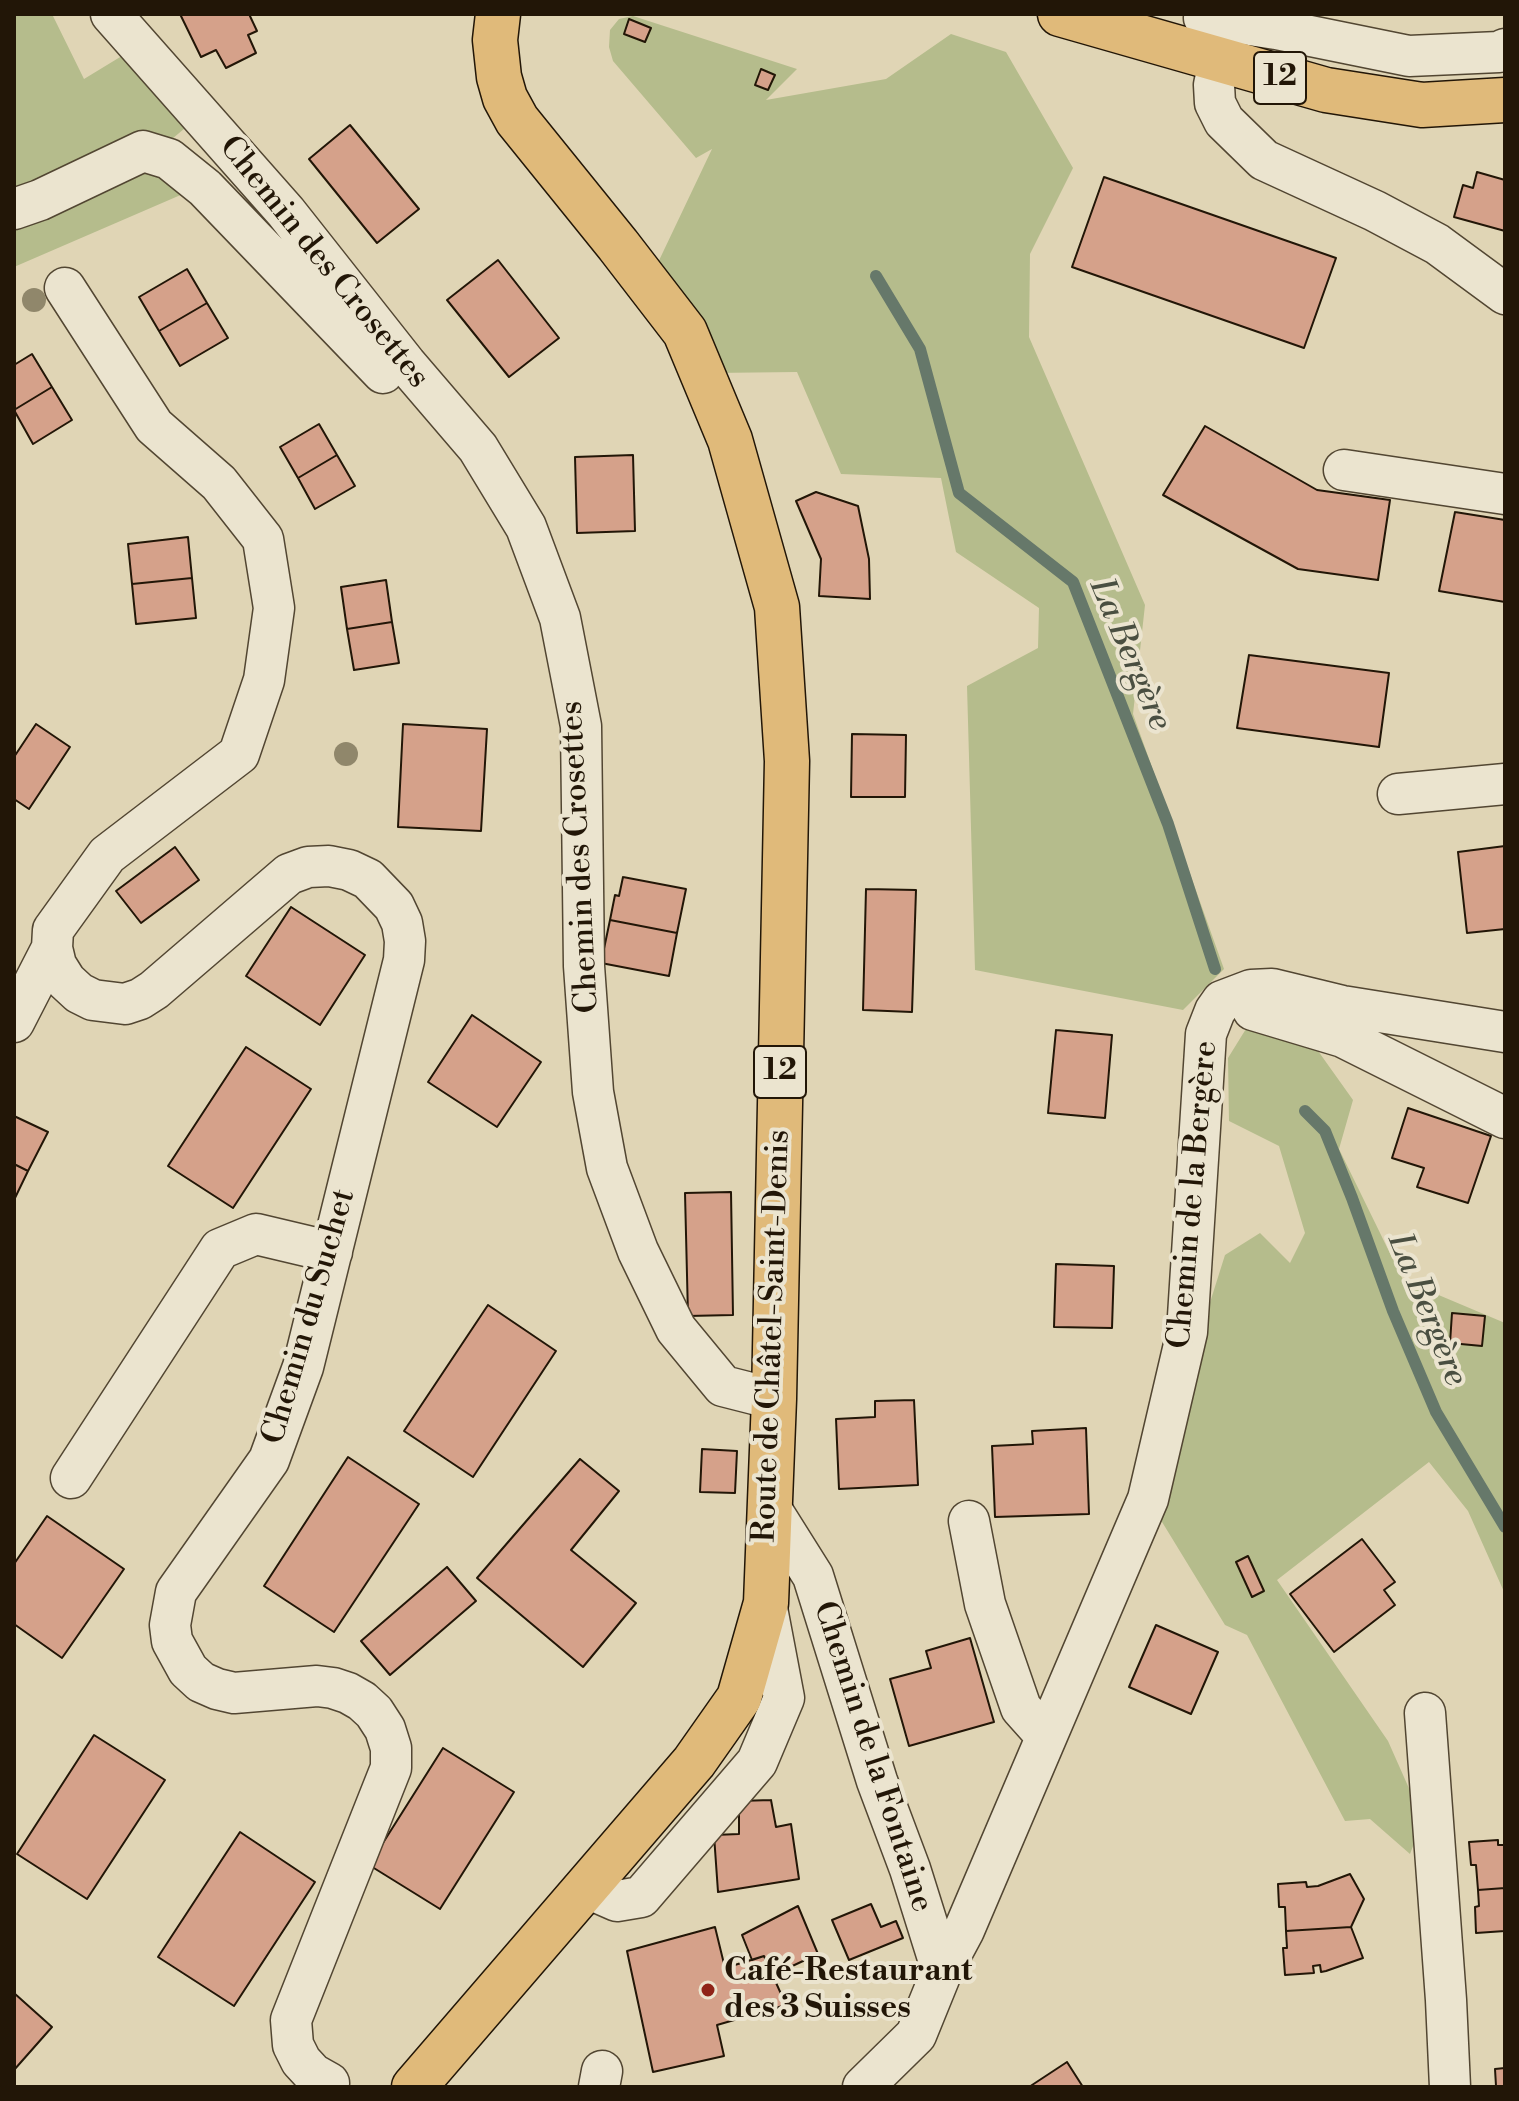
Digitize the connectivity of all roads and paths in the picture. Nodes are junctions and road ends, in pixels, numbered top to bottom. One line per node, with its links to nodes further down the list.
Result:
1 (111, 14): 10 (street, Chemin des Crosettes)
2 (498, 14): 21 (main road, Route de Châtel-Saint-Denis / 12)
3 (1060, 14): 4 (main road, 12)
4 (1204, 36): 5 (street); 6 (main road, 12); 9 (street)
5 (1505, 49)
6 (1505, 100)
7 (14, 209): 10 (street)
8 (65, 288): 15 (street)
9 (1505, 294)
10 (454, 421): 21 (street, Chemin des Crosettes)
11 (1344, 470): 12 (street)
12 (1505, 494)
13 (1505, 784): 14 (street)
14 (1398, 794)
15 (52, 948): 17 (street); 20 (street, Chemin du Suchet)
16 (1222, 1001): 18 (street, Chemin de la Bergère); 19 (street); 26 (street, Chemin de la Bergère)
17 (14, 1022)
18 (1505, 1032)
19 (1505, 1118)
20 (332, 1252): 22 (street); 28 (street, Chemin du Suchet)
21 (774, 1399): 23 (main road, Route de Châtel-Saint-Denis / 12)
22 (71, 1478)
23 (769, 1506): 27 (street, Chemin de la Fontaine); 29 (main road, Route de Châtel-Saint-Denis / 12)
24 (969, 1521): 26 (street)
25 (1425, 1713): 31 (street)
26 (1046, 1736): 27 (street, Chemin de la Bergère)
27 (942, 1971): 30 (street)
28 (327, 2086)
29 (414, 2087)
30 (863, 2087)
31 (1450, 2087)

